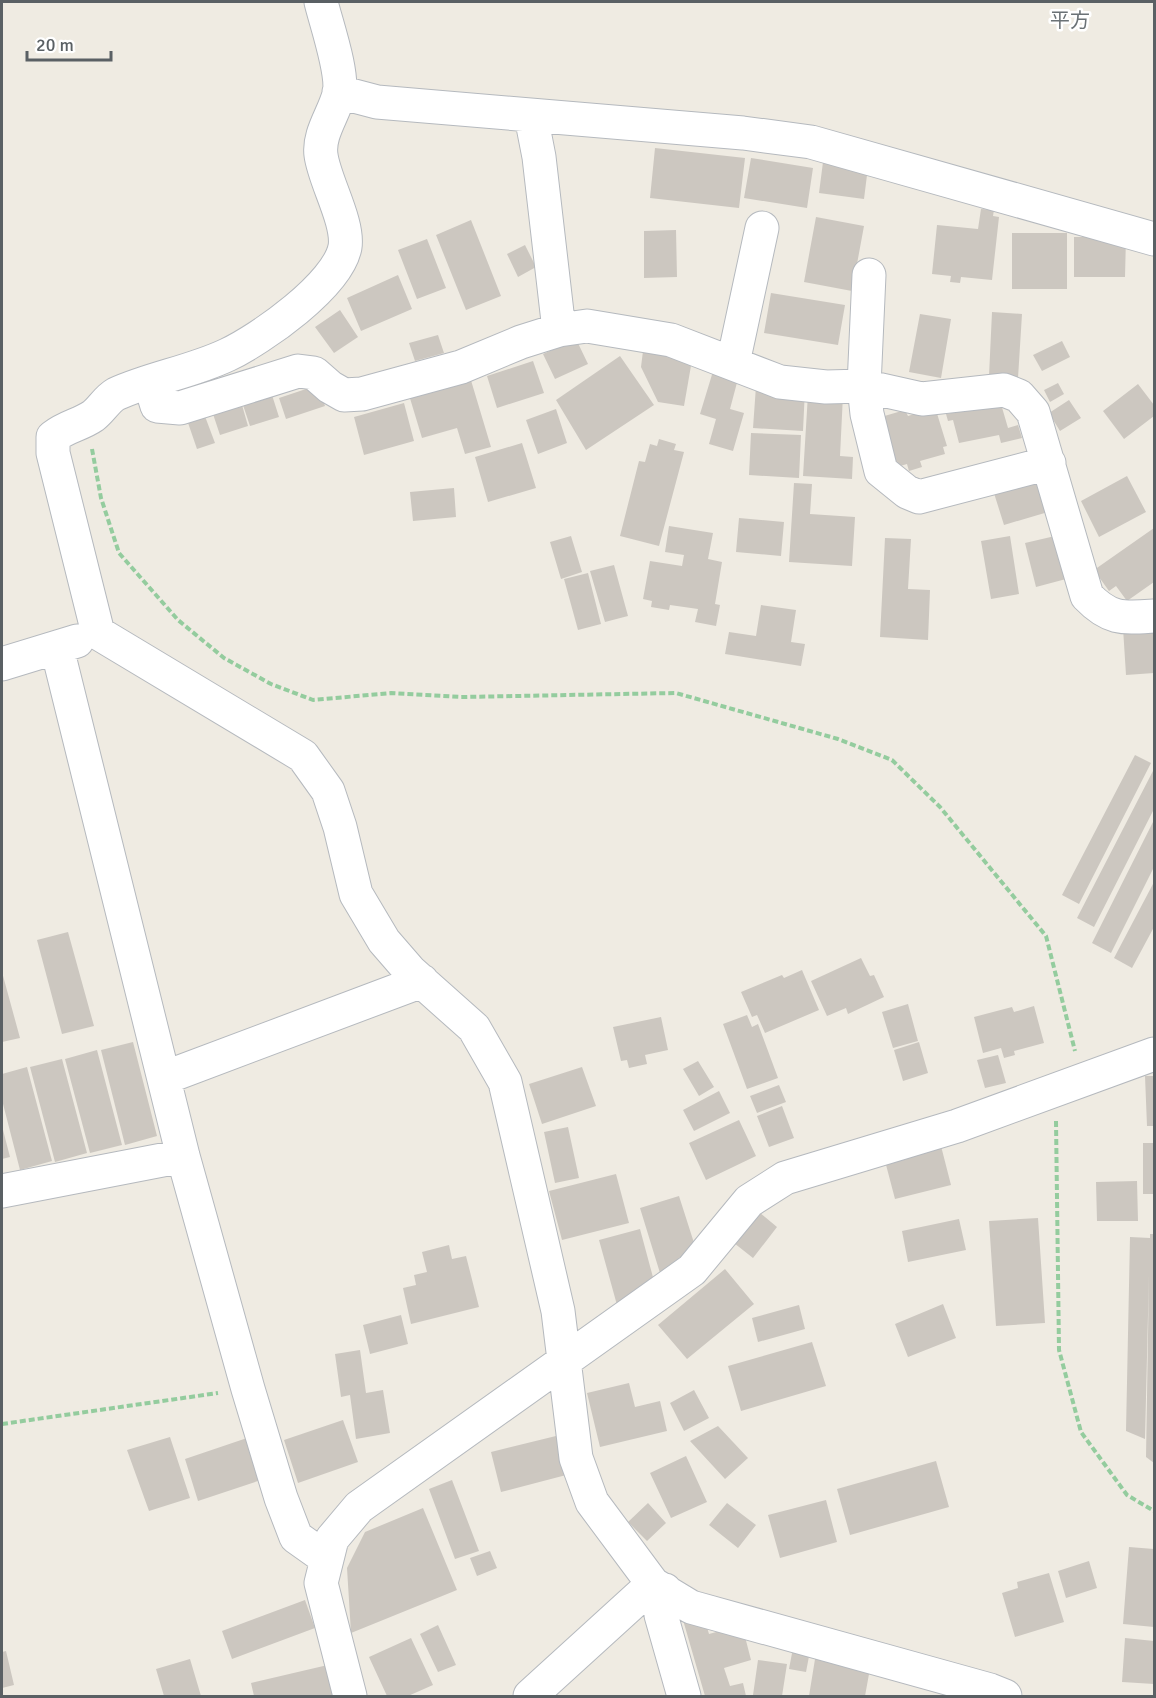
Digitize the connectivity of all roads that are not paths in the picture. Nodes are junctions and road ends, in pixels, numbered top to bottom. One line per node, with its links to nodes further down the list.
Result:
1 (321, 2): 2 (street)
2 (339, 92): 3 (street); 9 (street)
3 (531, 116): 5 (street); 7 (street)
4 (762, 228): 8 (street)
5 (1155, 239)
6 (869, 275): 10 (street)
7 (560, 330): 8 (street); 9 (street)
8 (733, 363): 10 (street)
9 (150, 383): 13 (street)
10 (864, 386): 11 (street); 11 (street)
11 (1049, 463): 12 (street)
12 (1155, 616)
13 (98, 633): 14 (street); 16 (street)
14 (57, 648): 15 (street); 18 (street)
15 (2, 664)
16 (422, 981): 18 (street); 21 (street)
17 (1155, 1054): 21 (street)
18 (164, 1078): 19 (street)
19 (183, 1156): 20 (street); 22 (street)
20 (2, 1191)
21 (563, 1360): 22 (street); 23 (street)
22 (327, 1559): 24 (street)
23 (659, 1587): 25 (street); 26 (street); 27 (street)
24 (350, 1696)
25 (530, 1696)
26 (684, 1696)
27 (1005, 1696)

